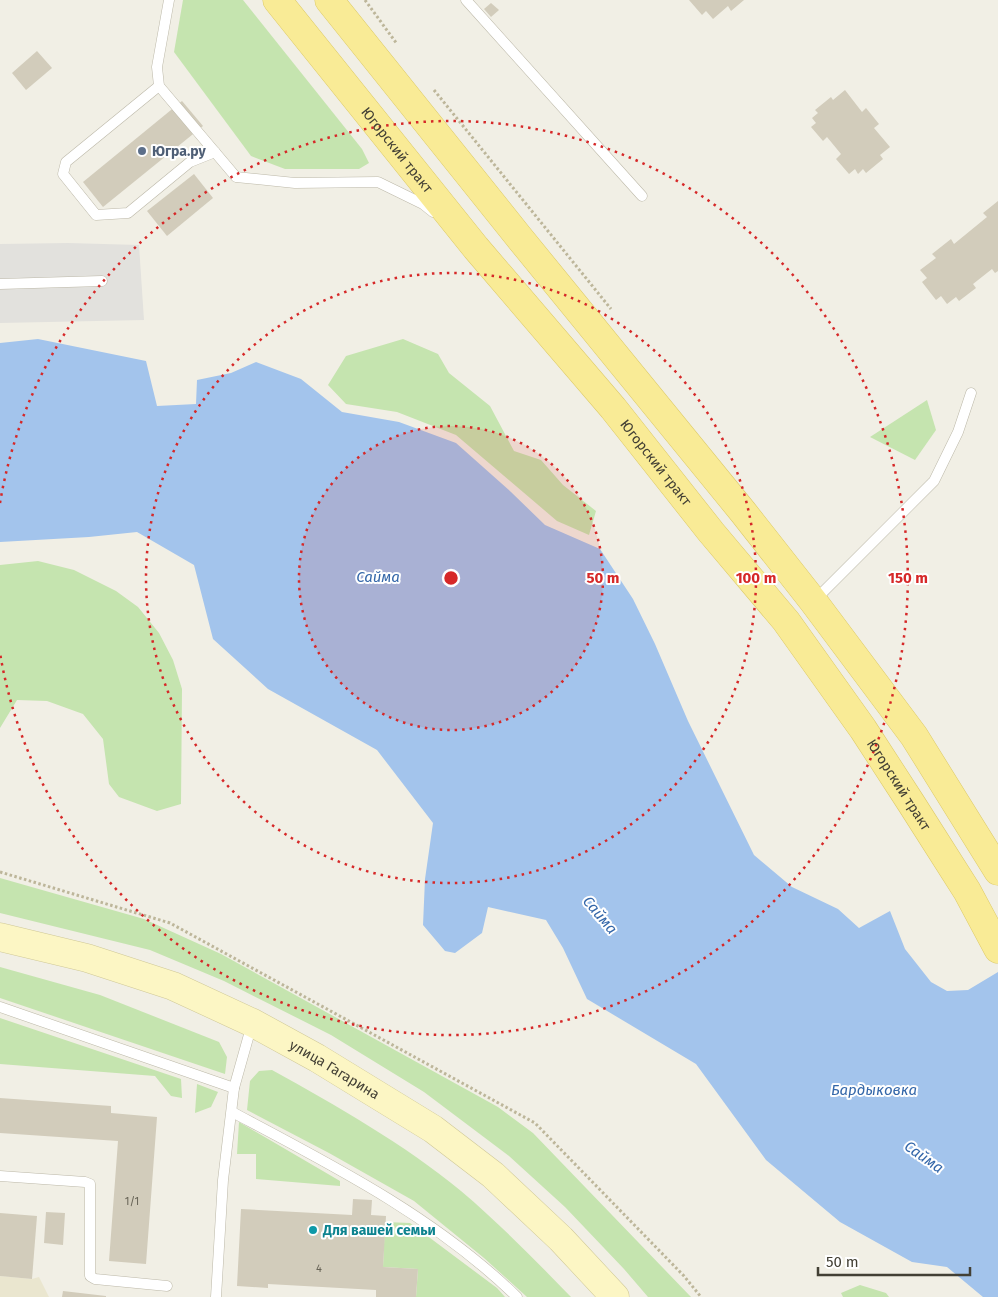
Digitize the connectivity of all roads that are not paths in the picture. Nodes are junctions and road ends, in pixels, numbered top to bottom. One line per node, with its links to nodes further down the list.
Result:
1 (169, 0): 5 (lane)
2 (278, 0): 8 (main road, Югорский тракт)
3 (329, 0): 12 (main road)
4 (466, 0): 7 (lane)
5 (159, 86): 6 (lane); 6 (lane)
6 (215, 152): 8 (lane)
7 (642, 196)
8 (476, 248): 15 (main road, Югорский тракт)
9 (102, 281): 10 (lane)
10 (0, 284)
11 (971, 393): 12 (lane)
12 (813, 601): 13 (main road)
13 (996, 868)
14 (0, 937): 17 (main road, улица Гагарина)
15 (998, 949)
16 (0, 1007): 18 (lane)
17 (253, 1023): 18 (lane); 24 (main road, улица Гагарина)
18 (234, 1088): 19 (lane)
19 (232, 1112): 22 (lane); 23 (lane)
20 (0, 1176): 21 (lane)
21 (167, 1286)
22 (216, 1297)
23 (516, 1297)
24 (615, 1297)

